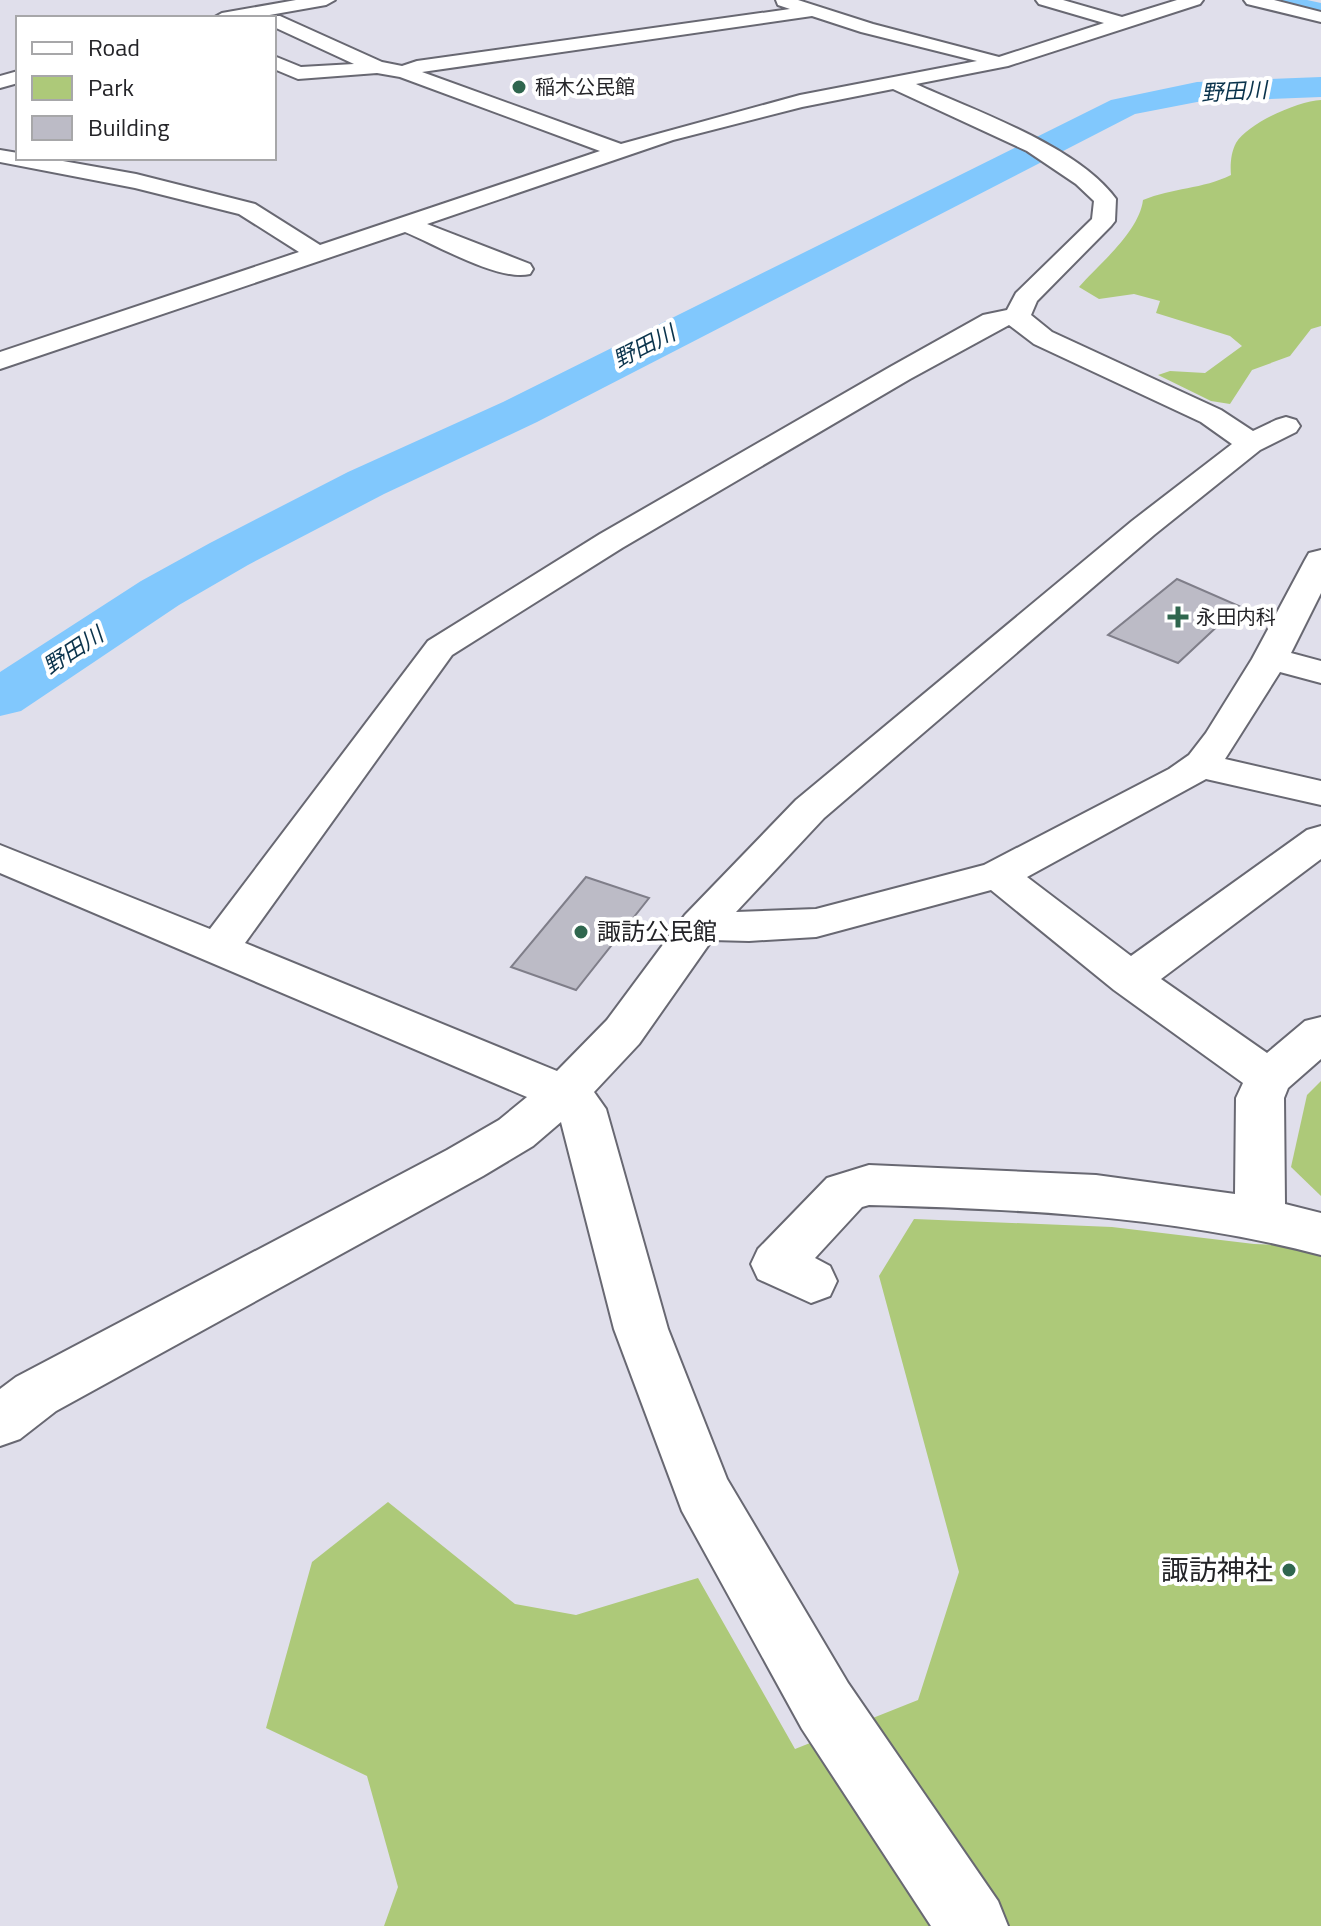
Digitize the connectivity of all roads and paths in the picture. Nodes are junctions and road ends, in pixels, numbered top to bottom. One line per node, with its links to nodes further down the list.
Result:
1 (326, 0): 6 (street)
2 (782, 0): 7 (street)
3 (1045, 0): 12 (street)
4 (1194, 0): 12 (street)
5 (1253, 0): 10 (street)
6 (251, 11): 8 (street); 9 (street)
7 (810, 11): 13 (street); 16 (street)
8 (230, 16)
9 (264, 16)
10 (1321, 17)
11 (276, 21): 15 (street)
12 (1123, 23): 13 (street)
13 (1001, 62): 18 (street)
14 (276, 63): 17 (street)
15 (377, 67): 16 (street); 17 (street)
16 (404, 72): 20 (street)
17 (298, 73): 19 (street)
18 (899, 84): 20 (street); 25 (street)
19 (276, 85)
20 (620, 151): 22 (street)
21 (54, 161): 23 (street)
22 (408, 225): 23 (street); 24 (street)
23 (320, 255): 26 (street)
24 (521, 269)
25 (1018, 315): 35 (street); 36 (street)
26 (0, 361)
27 (1319, 567): 28 (street)
28 (1270, 659): 29 (street); 30 (street)
29 (1321, 672)
30 (1203, 763): 31 (street); 34 (street)
31 (1321, 793)
32 (1321, 839): 37 (street)
33 (0, 858): 36 (street)
34 (998, 875): 35 (street); 37 (street)
35 (700, 925): 40 (street)
36 (219, 947): 40 (street)
37 (1130, 979): 39 (street)
38 (1321, 1033): 39 (street)
39 (1269, 1078): 41 (street)
40 (564, 1093): 44 (street); 45 (street)
41 (1260, 1216): 42 (street); 43 (street)
42 (1321, 1234)
43 (811, 1281)
44 (0, 1421)
45 (973, 1926)

